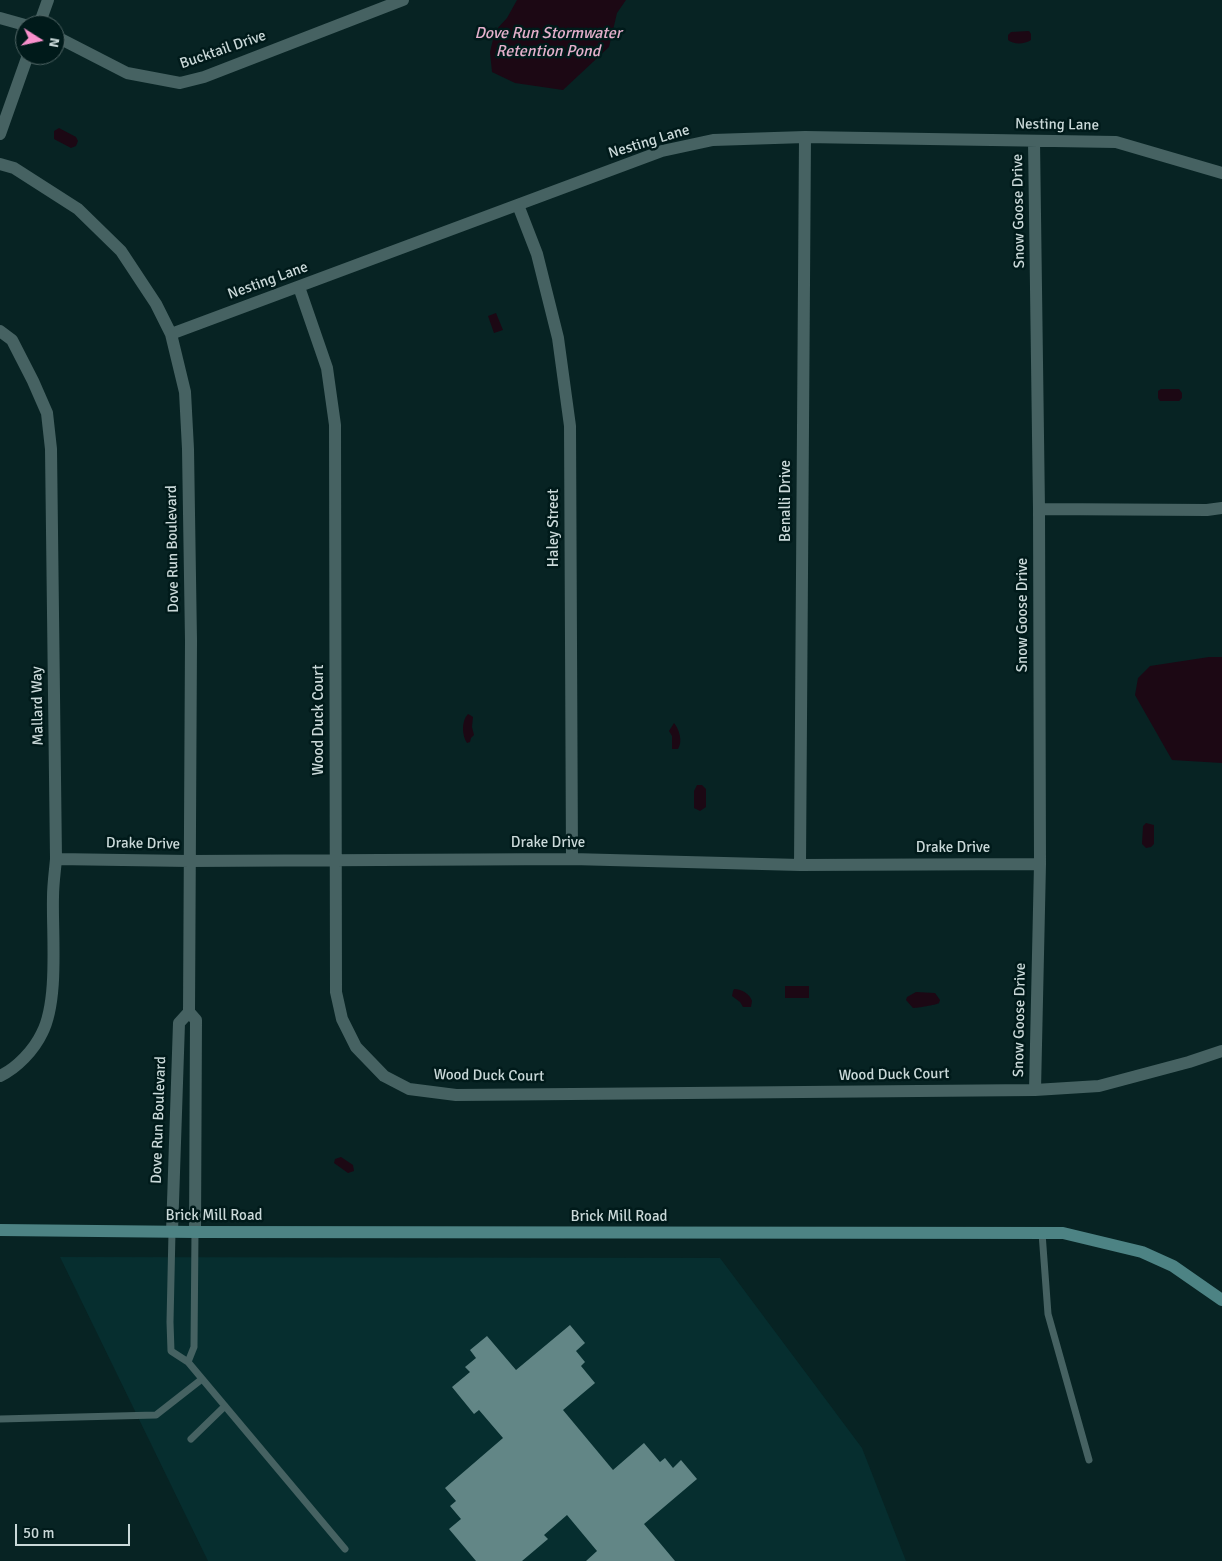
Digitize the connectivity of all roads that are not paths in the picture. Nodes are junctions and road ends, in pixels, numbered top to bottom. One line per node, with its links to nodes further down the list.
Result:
1 (48, 0): 3 (street)
2 (403, 0): 6 (street, Bucktail Drive)
3 (43, 15)
4 (0, 18): 5 (street)
5 (15, 22)
6 (65, 41)
7 (24, 65): 8 (street)
8 (0, 134)
9 (805, 137): 10 (street, Nesting Lane); 13 (street, Nesting Lane); 23 (street, Benalli Drive)
10 (1034, 141): 12 (street, Nesting Lane); 18 (street, Snow Goose Drive)
11 (0, 164): 16 (street, Dove Run Boulevard)
12 (1222, 173)
13 (518, 205): 14 (street, Nesting Lane); 21 (street, Haley Street)
14 (299, 286): 16 (street, Nesting Lane); 20 (street, Wood Duck Court)
15 (0, 331): 19 (street, Mallard Way)
16 (171, 334): 22 (street, Dove Run Boulevard)
17 (1222, 508): 18 (street)
18 (1039, 509): 24 (street, Snow Goose Drive)
19 (56, 859): 22 (street, Drake Drive); 27 (street, Mallard Way)
20 (336, 859): 21 (street, Drake Drive); 22 (street, Drake Drive); 28 (street, Wood Duck Court)
21 (572, 859): 23 (street, Drake Drive)
22 (189, 860): 25 (street, Dove Run Boulevard)
23 (800, 864): 24 (street, Drake Drive)
24 (1040, 864): 28 (street, Snow Goose Drive)
25 (189, 1012): 30 (street, Dove Run Boulevard); 31 (street, Dove Run Boulevard)
26 (1222, 1051): 28 (street, Wood Duck Court)
27 (0, 1076)
28 (1035, 1090)
29 (0, 1230): 30 (street, Brick Mill Road)
30 (172, 1232): 31 (street, Brick Mill Road); 34 (lane)
31 (195, 1232): 32 (street, Brick Mill Road); 34 (lane)
32 (1042, 1234): 33 (street, Brick Mill Road); 39 (lane)
33 (1222, 1300)
34 (188, 1362): 35 (lane)
35 (202, 1379): 36 (lane); 37 (lane)
36 (225, 1406): 38 (lane); 40 (lane)
37 (0, 1419)
38 (191, 1439)
39 (1089, 1460)
40 (346, 1549)

